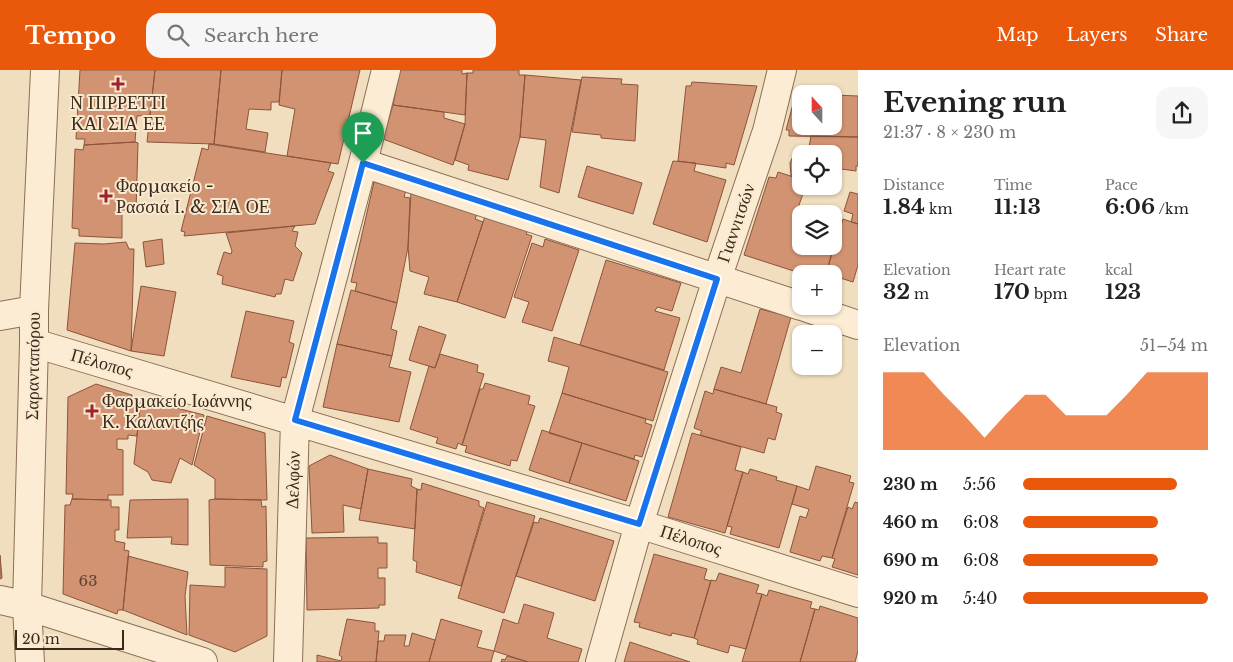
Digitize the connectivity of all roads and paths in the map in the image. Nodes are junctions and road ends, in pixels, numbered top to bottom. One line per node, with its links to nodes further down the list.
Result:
1 (44, 70): 7 (street, Σαρανταπόρου)
2 (386, 70): 4 (street, Δελφών)
3 (782, 70): 5 (street, Γιαννιτσών)
4 (363, 163): 5 (street); 12 (street, Δελφών)
5 (717, 279): 6 (street); 13 (street, Γιαννιτσών)
6 (792, 303)
7 (34, 310): 9 (street); 11 (street, Σαρανταπόρου)
8 (828, 315): 10 (street)
9 (0, 316)
10 (858, 325)
11 (34, 343): 12 (street, Πέλοπος); 16 (street, Σαρανταπόρου)
12 (295, 420): 13 (street, Πέλοπος); 19 (street, Δελφών)
13 (639, 524): 14 (street, Πέλοπος); 20 (street, Γιαννιτσών)
14 (858, 593)
15 (0, 600): 16 (street)
16 (27, 606): 17 (street, Σαρανταπόρου); 18 (street)
17 (30, 662)
18 (203, 662)
19 (288, 662)
20 (600, 662)

